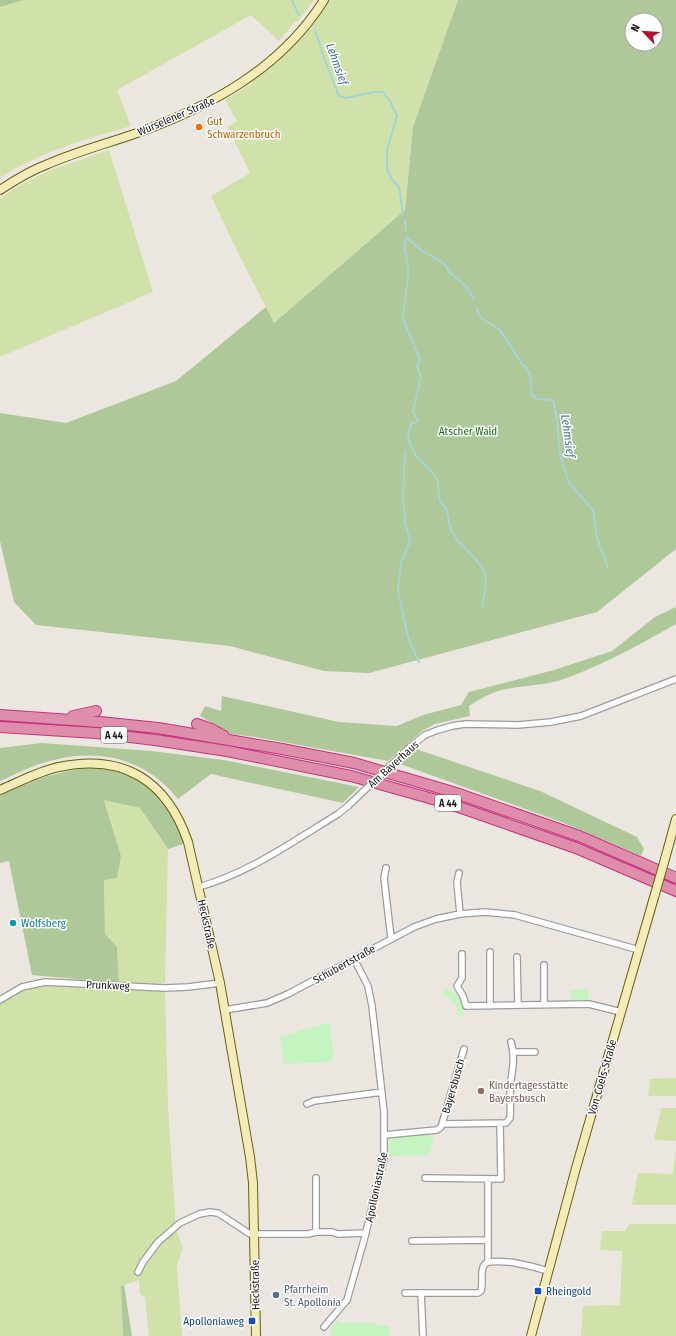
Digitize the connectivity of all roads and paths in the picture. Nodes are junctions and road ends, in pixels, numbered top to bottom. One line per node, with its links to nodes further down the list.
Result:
1 (324, 0): 2 (main road, Würselener Straße)
2 (0, 190)
3 (676, 679): 17 (street, Am Bayerhaus, bridge)
4 (96, 711): 6 (highway)
5 (0, 715): 6 (highway, A 44)
6 (61, 718): 11 (highway, A 44)
7 (197, 724): 11 (highway)
8 (0, 727): 9 (highway, A 44)
9 (18, 728): 10 (highway); 18 (highway, A 44)
10 (0, 734)
11 (229, 739): 16 (highway, A 44)
12 (0, 790): 17 (main road, Heckstraße)
13 (676, 819): 21 (main road, Von-Coels-Straße, bridge)
14 (386, 868): 20 (street)
15 (458, 873): 19 (street)
16 (676, 878)
17 (199, 887): 27 (main road, Heckstraße)
18 (676, 891)
19 (460, 914): 20 (street, Schubertstraße); 21 (street, Schubertstraße)
20 (391, 938): 25 (street, Schubertstraße)
21 (638, 950): 33 (main road, Von-Coels-Straße)
22 (490, 952): 31 (street)
23 (462, 954): 31 (street)
24 (517, 957): 30 (street)
25 (354, 959): 32 (street, Schubertstraße); 38 (street, Apolloniastraße)
26 (544, 965): 29 (street)
27 (220, 983): 28 (street, Prunkweg); 32 (main road, Heckstraße)
28 (0, 1000)
29 (544, 1004): 30 (street); 33 (street)
30 (518, 1005): 31 (street)
31 (490, 1006)
32 (226, 1010): 48 (main road, Heckstraße)
33 (621, 1012): 52 (main road, Von-Coels-Straße)
34 (511, 1042): 36 (street)
35 (464, 1049): 41 (street, Bayersbusch)
36 (514, 1052): 37 (street); 40 (street)
37 (535, 1052)
38 (382, 1092): 39 (street); 42 (street, Apolloniastraße)
39 (308, 1104)
40 (500, 1123): 41 (street); 45 (street)
41 (442, 1124): 42 (street)
42 (384, 1135): 47 (street, Apolloniastraße)
43 (316, 1178): 46 (street)
44 (425, 1178): 45 (street)
45 (488, 1179): 49 (street)
46 (316, 1232): 47 (street, Apolloniastraße); 48 (street, Apolloniastraße)
47 (366, 1233): 56 (street, Apolloniastraße)
48 (254, 1234): 53 (street); 57 (main road, Heckstraße)
49 (488, 1240): 50 (street); 51 (street)
50 (412, 1241)
51 (488, 1262): 52 (street); 55 (street)
52 (548, 1271): 59 (main road, Von-Coels-Straße)
53 (138, 1272)
54 (405, 1293): 55 (street)
55 (421, 1293): 58 (street)
56 (324, 1327)
57 (256, 1336)
58 (423, 1336)
59 (531, 1336)

